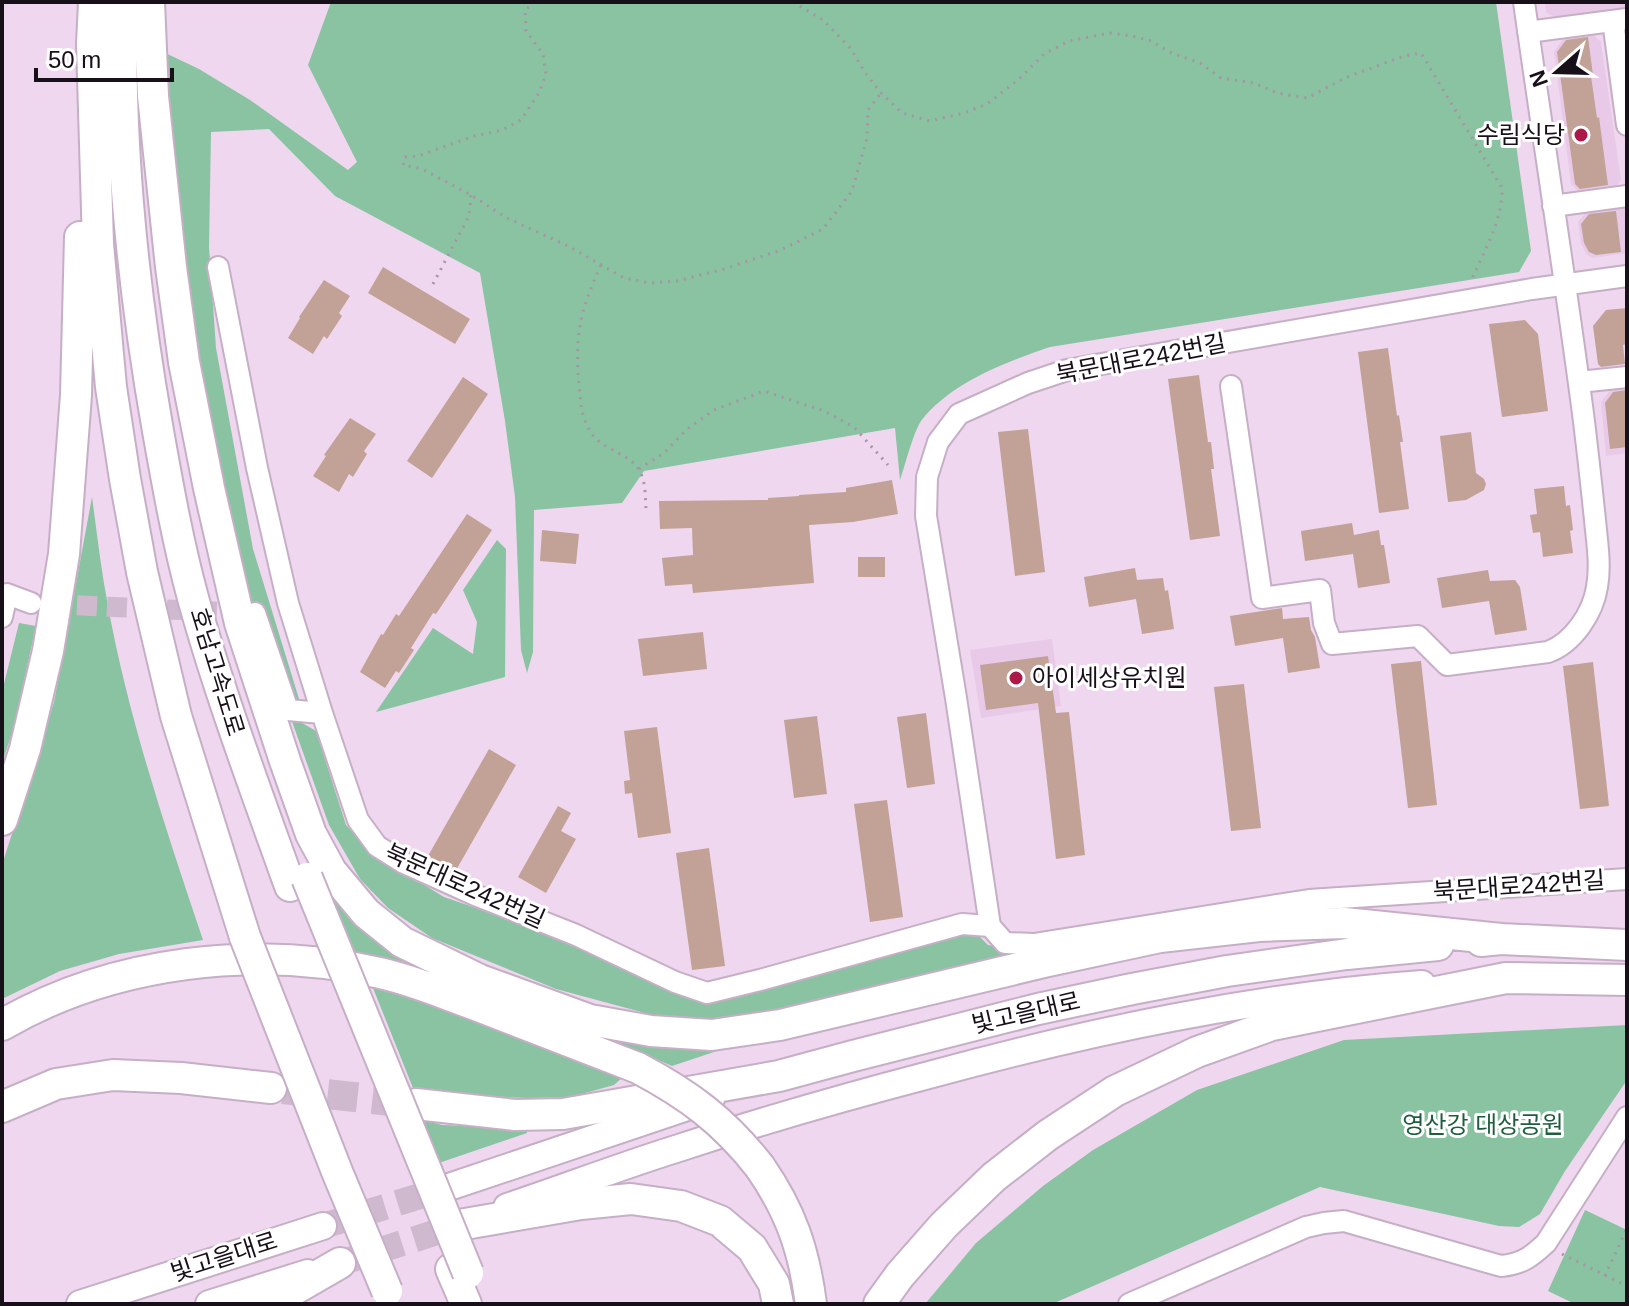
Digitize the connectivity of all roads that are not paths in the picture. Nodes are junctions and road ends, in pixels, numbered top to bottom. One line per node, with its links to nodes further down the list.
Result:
1 (94, 2): 8 (highway, 호남고속도로)
2 (122, 2): 24 (highway, 호남고속도로)
3 (138, 2): 24 (highway)
4 (149, 2): 26 (highway)
5 (1524, 2): 7 (street)
6 (1620, 20): 7 (street); 9 (street)
7 (1528, 32): 11 (street)
8 (92, 44): 22 (highway); 41 (highway, 호남고속도로, bridge)
9 (1626, 113)
10 (1627, 196): 11 (street)
11 (1553, 206): 14 (street)
12 (218, 267): 21 (street, 북문대로242번길)
13 (1627, 276): 14 (street, 북문대로242번길)
14 (1564, 286): 16 (street); 25 (street, 북문대로242번길)
15 (1627, 377): 16 (street)
16 (1579, 382): 17 (street)
17 (1231, 386)
18 (31, 603): 20 (street)
19 (255, 613): 21 (street)
20 (2, 617)
21 (322, 713): 25 (street, 북문대로242번길)
22 (2, 820)
23 (1627, 879): 25 (street, 북문대로242번길)
24 (298, 882): 40 (highway, 호남고속도로)
25 (990, 926)
26 (1501, 939): 27 (highway, 빛고을대로); 31 (highway, 빛고을대로)
27 (1627, 945)
28 (1506, 978): 29 (highway, 빛고을대로); 37 (main road, 빛고을대로); 49 (highway)
29 (1627, 980)
30 (2, 1025): 48 (highway, bridge)
31 (779, 1076): 33 (highway); 36 (main road, 빛고을대로)
32 (271, 1088): 34 (highway)
33 (416, 1104)
34 (2, 1107)
35 (1627, 1117): 50 (street)
36 (446, 1188)
37 (459, 1225): 47 (highway)
38 (323, 1226): 42 (main road, 빛고을대로)
39 (340, 1263): 43 (main road, 빛고을대로); 44 (highway)
40 (460, 1271): 45 (highway, 호남고속도로); 46 (highway)
41 (390, 1300)
42 (80, 1304)
43 (209, 1304)
44 (269, 1304)
45 (466, 1304)
46 (484, 1304)
47 (778, 1304)
48 (811, 1304)
49 (879, 1304)
50 (1129, 1304)

